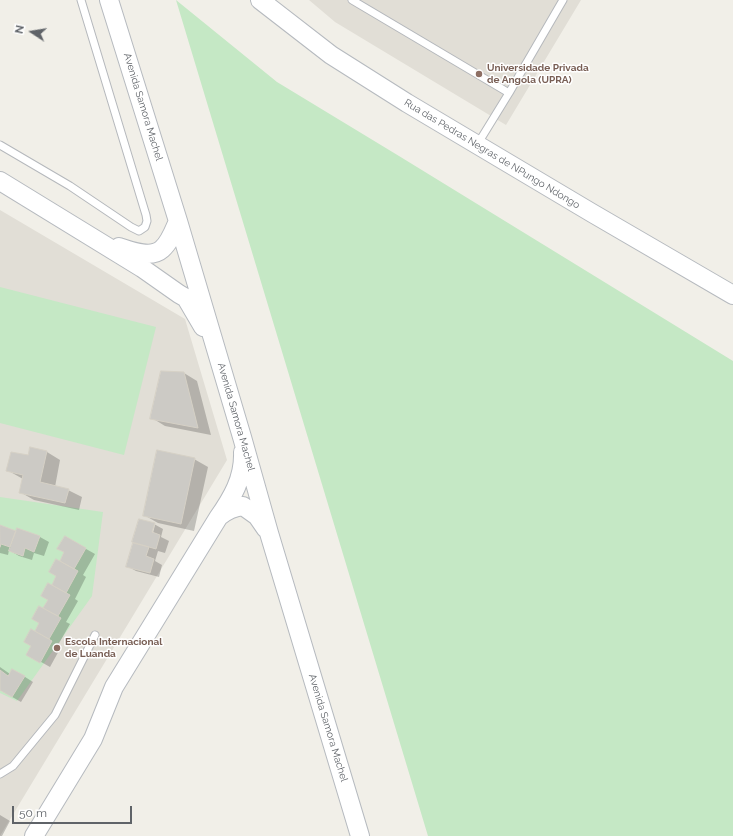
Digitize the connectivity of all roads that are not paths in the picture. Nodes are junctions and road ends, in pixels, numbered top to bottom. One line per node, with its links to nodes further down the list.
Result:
1 (81, 0): 7 (lane)
2 (109, 0): 10 (street, Avenida Samora Machel)
3 (352, 0): 6 (lane)
4 (563, 0): 6 (lane)
5 (266, 1): 8 (street, Rua das Pedras Negras de NPungo Ndongo)
6 (509, 93): 8 (lane)
7 (0, 145)
8 (477, 145): 12 (street, Rua das Pedras Negras de NPungo Ndongo)
9 (0, 181): 11 (street)
10 (178, 221): 11 (street); 13 (street, Avenida Samora Machel)
11 (99, 241): 13 (street)
12 (733, 295)
13 (216, 347): 14 (street, Avenida Samora Machel)
14 (242, 437): 15 (street); 16 (street, Avenida Samora Machel)
15 (218, 518): 16 (street); 19 (street)
16 (269, 533): 20 (street, Avenida Samora Machel)
17 (95, 635): 18 (lane)
18 (0, 774)
19 (34, 836)
20 (360, 836)

